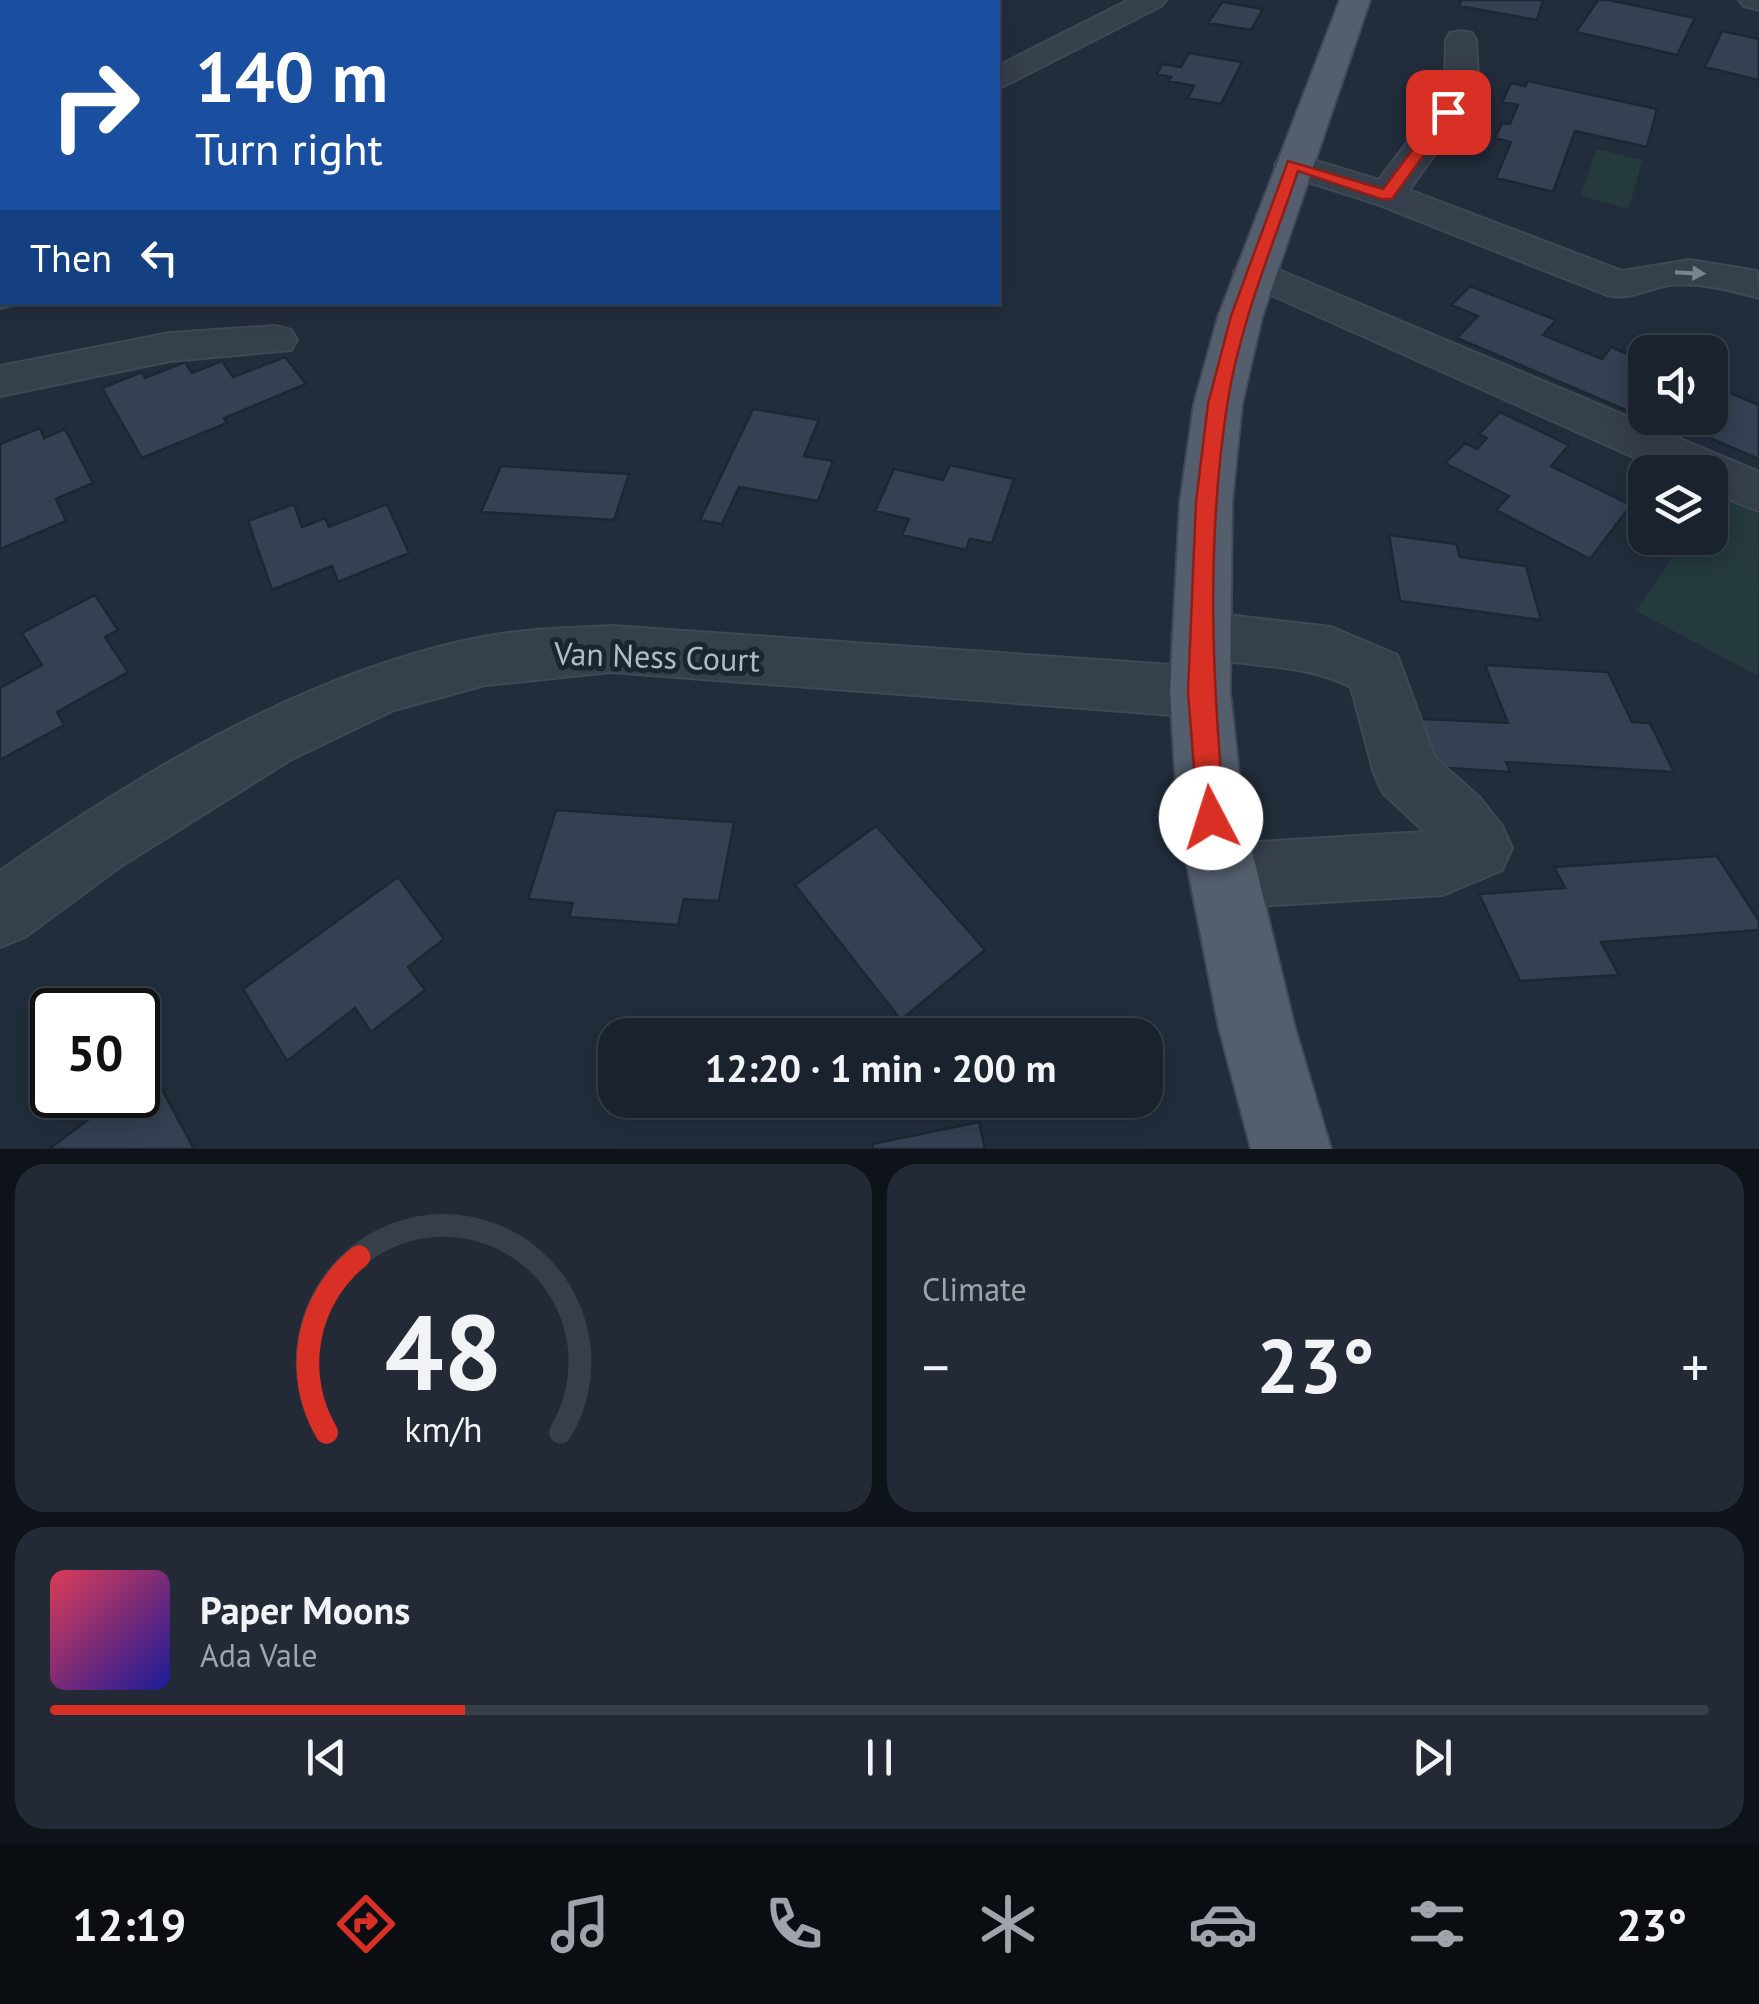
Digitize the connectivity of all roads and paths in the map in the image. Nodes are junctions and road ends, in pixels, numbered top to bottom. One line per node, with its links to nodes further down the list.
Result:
1 (1151, 0): 4 (street)
2 (1355, 0): 5 (main road)
3 (1461, 40): 6 (street)
4 (1000, 78)
5 (1293, 164): 6 (street); 7 (main road)
6 (1386, 195): 8 (street, one-way to 8)
7 (1255, 272): 11 (street); 12 (main road)
8 (1759, 285)
9 (275, 340): 10 (street)
10 (0, 382)
11 (1759, 494)
12 (1201, 664): 13 (main road); 13 (street, Van Ness Court); 14 (street, Van Ness Court)
13 (1224, 876): 15 (main road)
14 (0, 912)
15 (1291, 1149)

